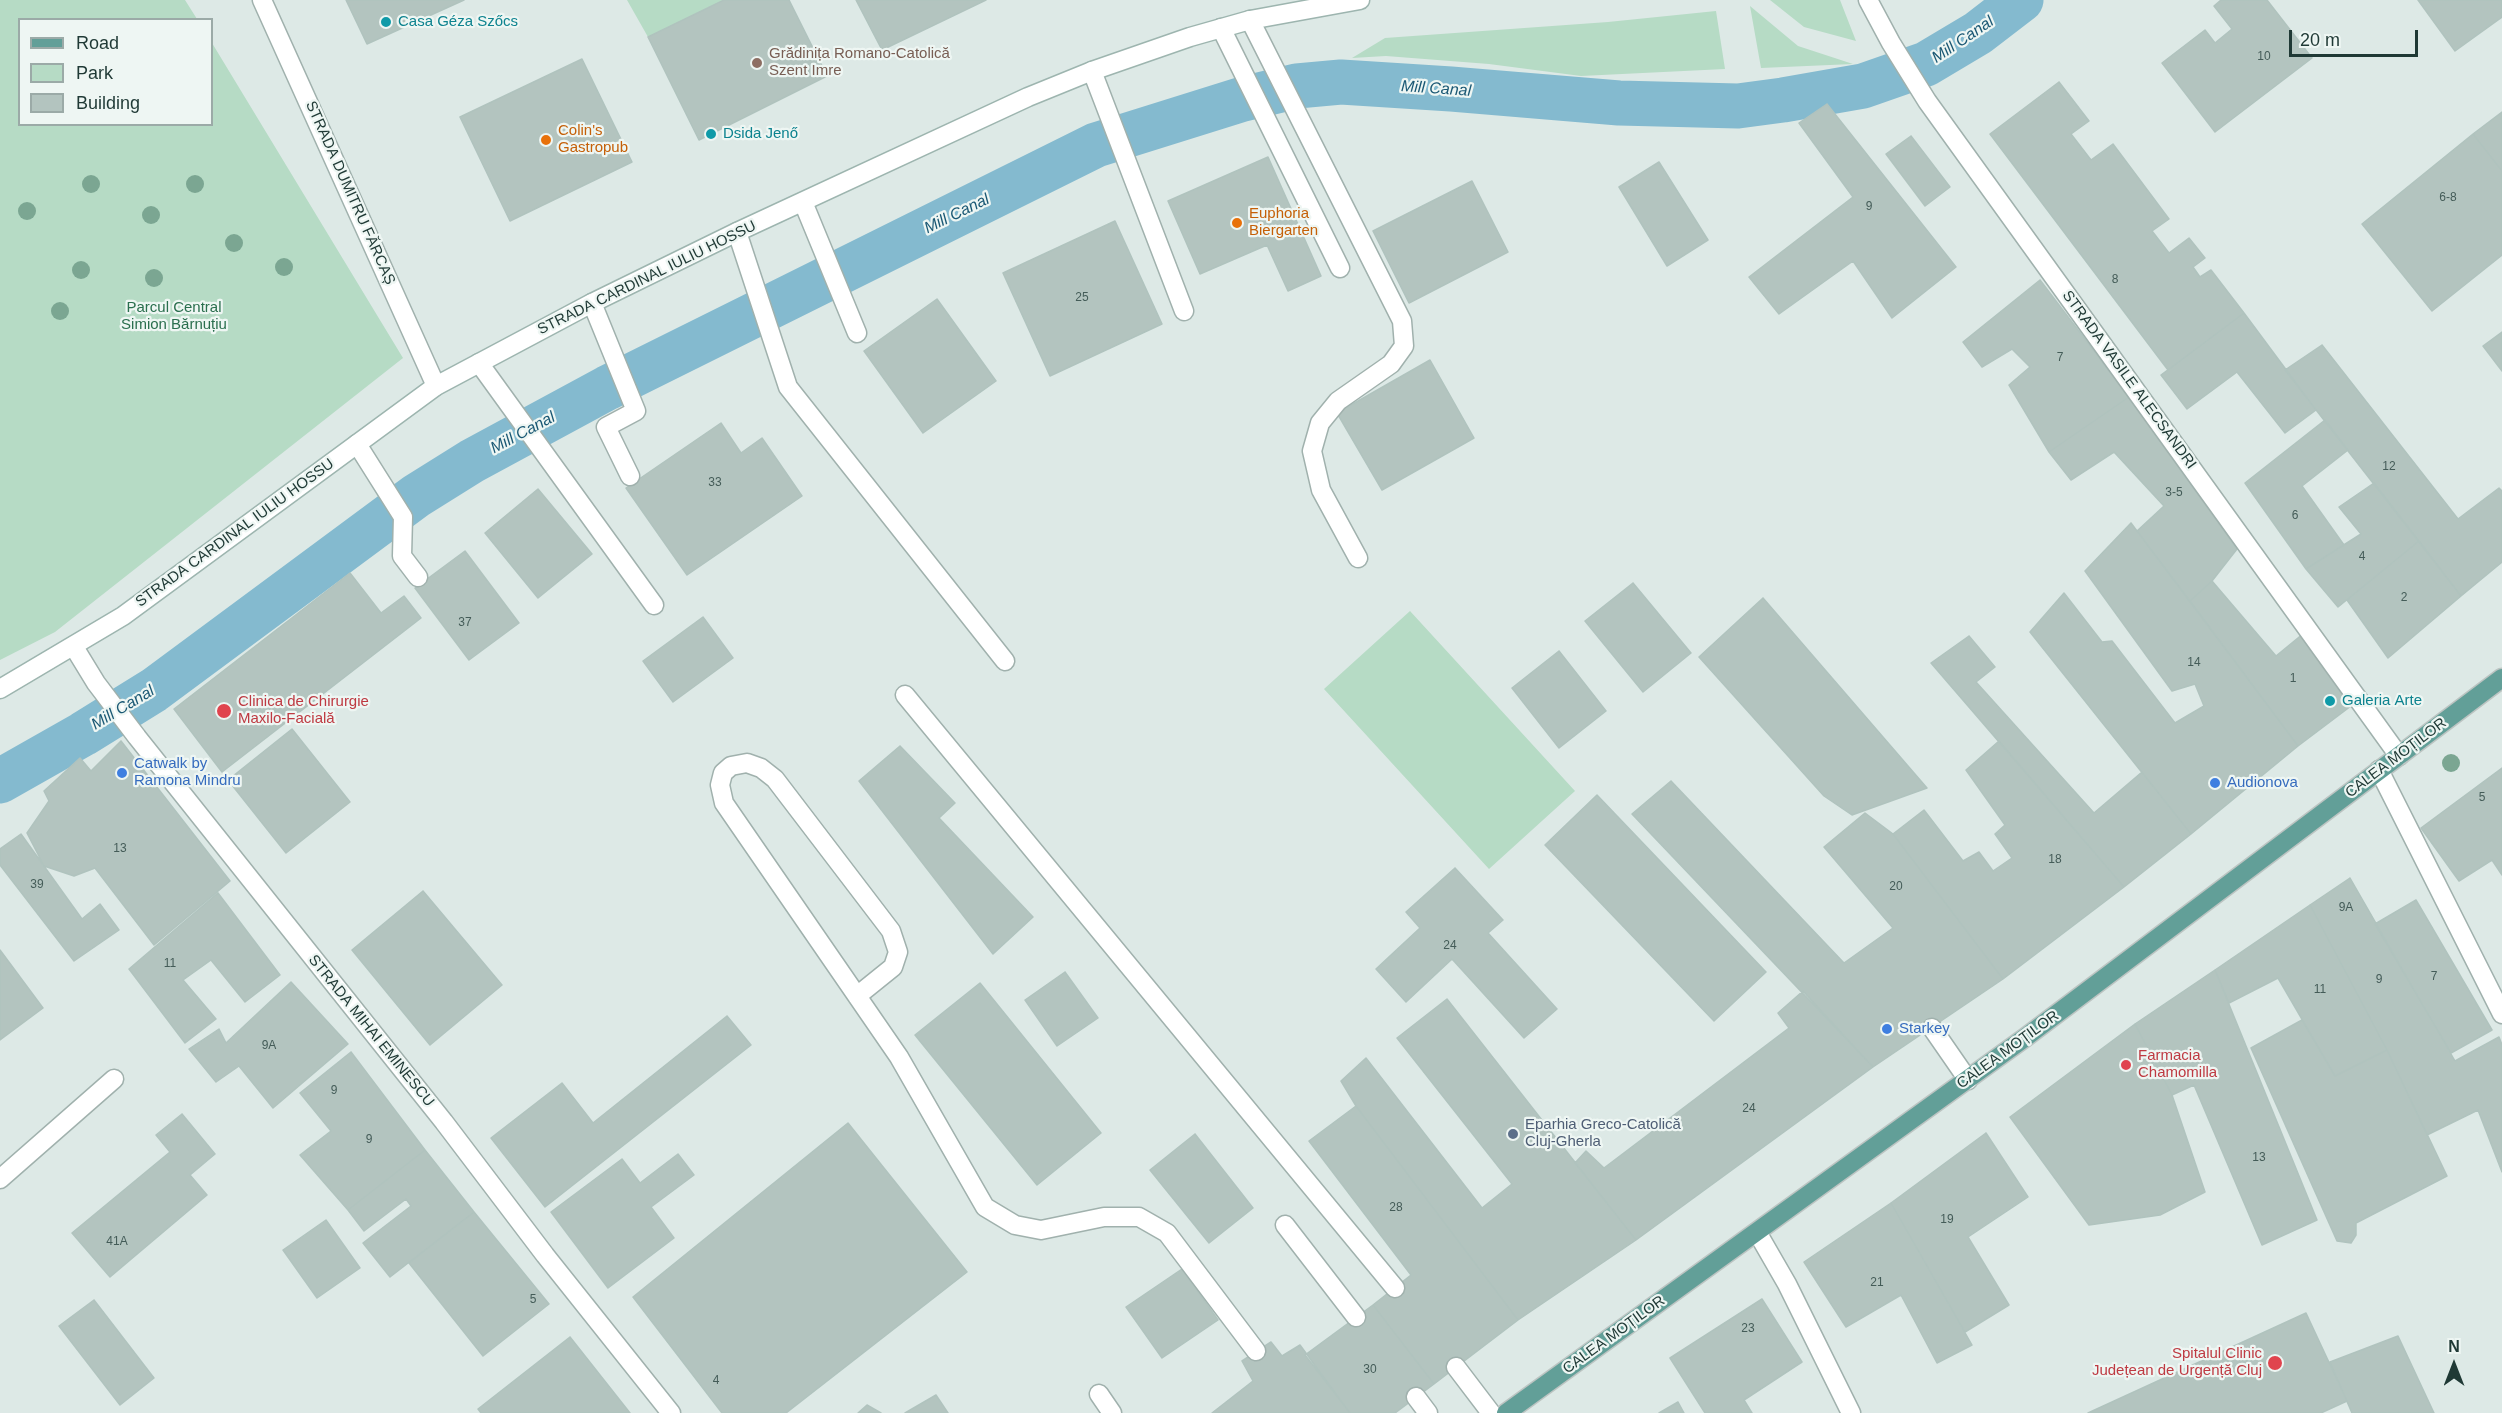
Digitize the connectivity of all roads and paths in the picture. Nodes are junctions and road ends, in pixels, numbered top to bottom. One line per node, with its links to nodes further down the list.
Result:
1 (262, 0): 14 (street, STRADA DUMITRU FĂRCAȘ)
2 (1360, 0): 4 (street, STRADA CARDINAL IULIU HOSSU)
3 (1868, 0): 25 (street, STRADA VASILE ALECSANDRI)
4 (1250, 20): 5 (street, STRADA CARDINAL IULIU HOSSU); 17 (street)
5 (1221, 28): 6 (street, STRADA CARDINAL IULIU HOSSU); 9 (street)
6 (1092, 71): 7 (street, STRADA CARDINAL IULIU HOSSU); 11 (street)
7 (802, 202): 8 (street, STRADA CARDINAL IULIU HOSSU); 12 (street)
8 (737, 232): 10 (street, STRADA CARDINAL IULIU HOSSU); 21 (street)
9 (1340, 268)
10 (592, 303): 13 (street, STRADA CARDINAL IULIU HOSSU); 16 (street)
11 (1184, 311)
12 (857, 333)
13 (479, 363): 14 (street, STRADA CARDINAL IULIU HOSSU); 19 (street)
14 (436, 386): 15 (street, STRADA CARDINAL IULIU HOSSU)
15 (357, 444): 18 (street); 20 (street, STRADA CARDINAL IULIU HOSSU)
16 (630, 476)
17 (1358, 558)
18 (418, 577)
19 (654, 605)
20 (74, 647): 23 (street, STRADA CARDINAL IULIU HOSSU); 41 (street, STRADA MIHAI EMINESCU)
21 (1005, 661)
22 (2502, 678): 25 (main road, CALEA MOȚILOR)
23 (0, 689)
24 (905, 695): 35 (street)
25 (2399, 756): 26 (main road, CALEA MOȚILOR)
26 (2379, 771): 28 (street); 31 (main road, CALEA MOȚILOR)
27 (856, 996): 27 (street); 37 (street)
28 (2502, 1014)
29 (1932, 1028): 31 (street)
30 (114, 1079): 32 (street)
31 (1968, 1080): 34 (main road, CALEA MOȚILOR)
32 (0, 1179)
33 (1285, 1225): 36 (street)
34 (1757, 1232): 45 (main road, CALEA MOȚILOR); 46 (street)
35 (1395, 1287)
36 (1356, 1317)
37 (1256, 1351)
38 (1456, 1367): 44 (street)
39 (1099, 1394): 42 (street)
40 (1416, 1397): 43 (street)
41 (671, 1413)
42 (1112, 1413)
43 (1428, 1413)
44 (1491, 1413)
45 (1506, 1413)
46 (1851, 1413)

